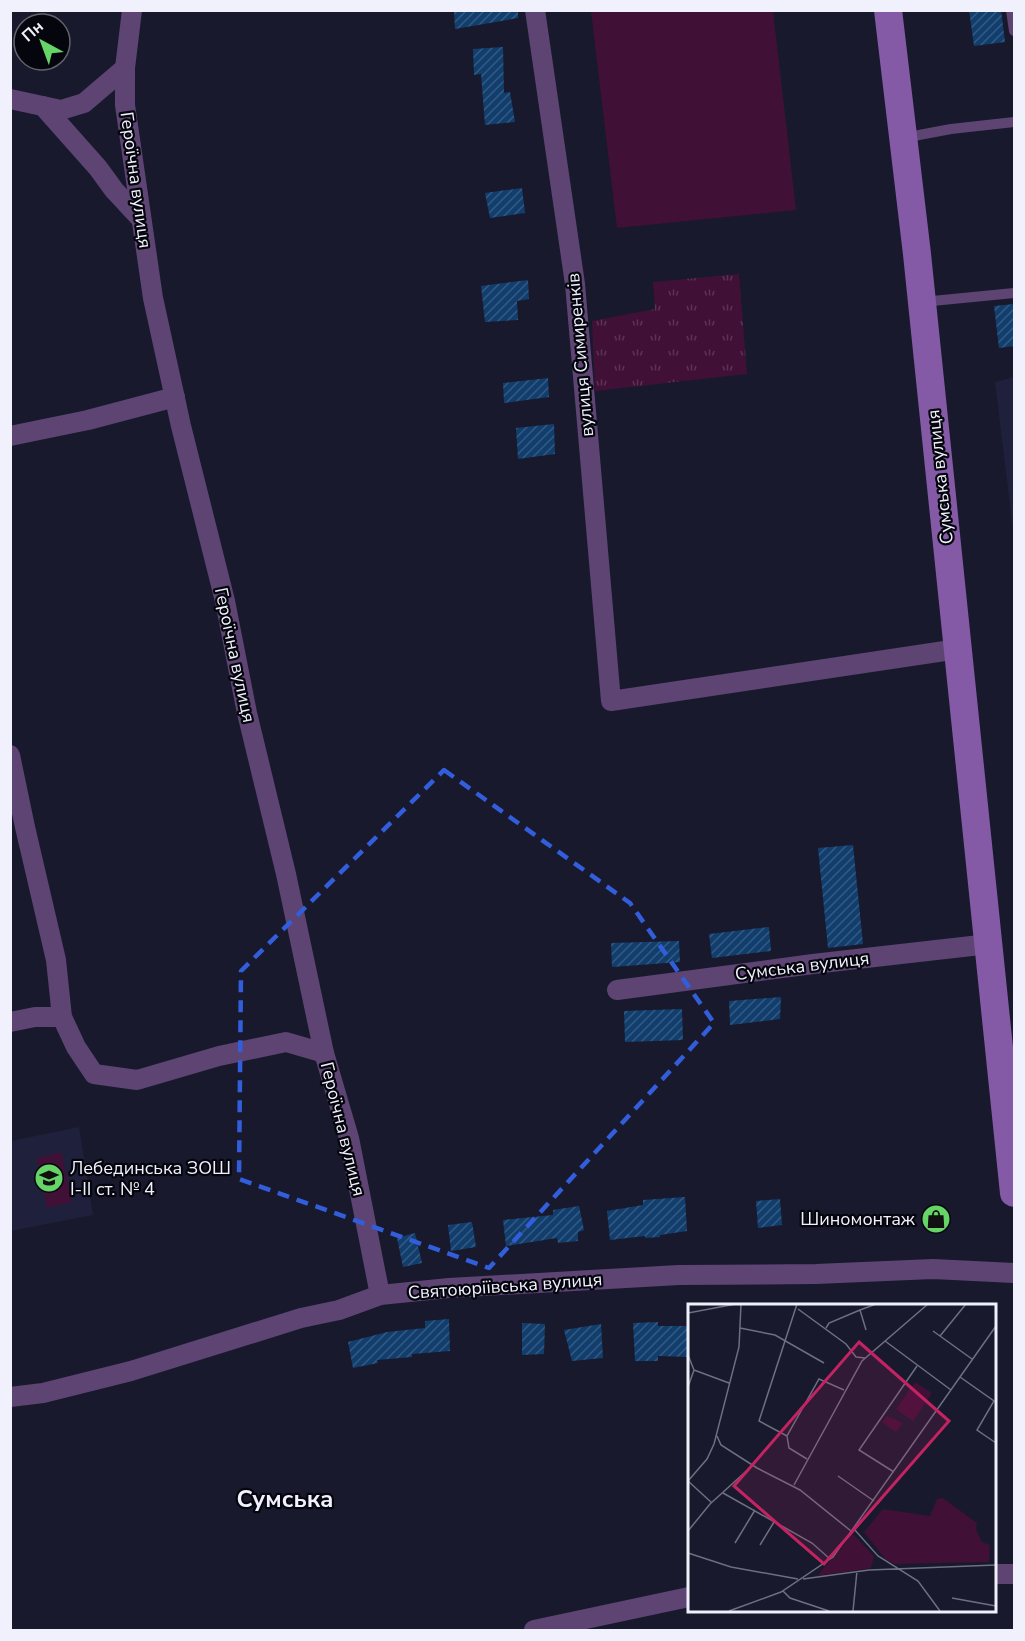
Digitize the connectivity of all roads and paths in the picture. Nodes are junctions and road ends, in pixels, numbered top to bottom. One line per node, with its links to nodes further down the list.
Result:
1 (132, 10): 6 (street, Героїчна вулиця)
2 (535, 10): 16 (street, вулиця Симиренків)
3 (888, 10): 10 (main road, Сумська вулиця)
4 (1011, 10): 5 (lane)
5 (1014, 32)
6 (125, 68): 8 (street); 11 (street, Героїчна вулиця)
7 (10, 99): 8 (street)
8 (43, 106): 11 (street)
9 (1014, 122): 10 (lane)
10 (903, 138): 13 (main road, Сумська вулиця)
11 (141, 218): 14 (street, Героїчна вулиця)
12 (1014, 293): 13 (lane)
13 (921, 302): 16 (main road, Сумська вулиця)
14 (175, 397): 15 (street); 22 (street, Героїчна вулиця)
15 (10, 436)
16 (958, 649): 18 (main road, Сумська вулиця)
17 (10, 755): 20 (street)
18 (989, 944): 19 (street, Сумська вулиця); 23 (main road, Сумська вулиця)
19 (617, 990)
20 (62, 1017): 21 (street); 22 (street)
21 (10, 1022)
22 (324, 1053): 25 (street, Героїчна вулиця)
23 (1014, 1192)
24 (1014, 1273): 25 (street, Святоюріївська вулиця)
25 (380, 1295): 26 (street, Святоюріївська вулиця)
26 (10, 1397)
27 (995, 1574): 28 (street)
28 (1014, 1574)
29 (688, 1598): 30 (street)
30 (534, 1630)

